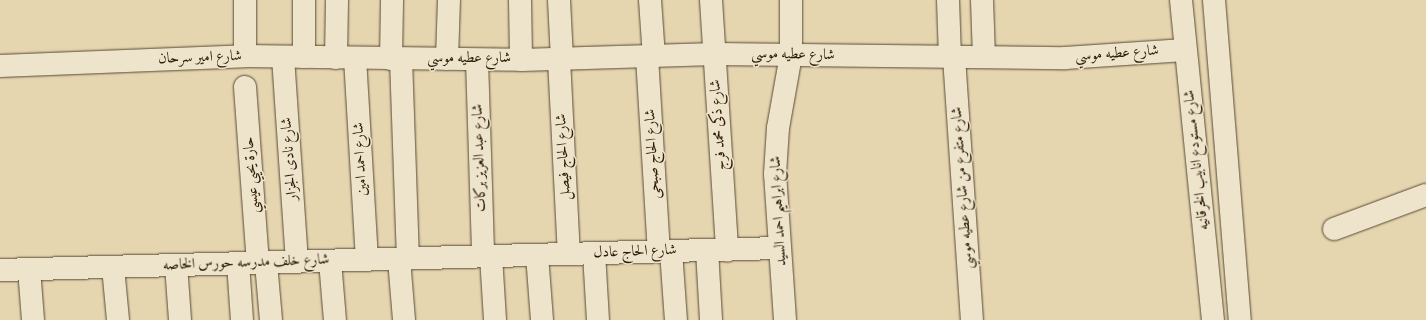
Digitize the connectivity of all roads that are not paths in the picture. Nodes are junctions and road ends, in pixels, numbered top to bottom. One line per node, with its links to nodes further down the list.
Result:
1 (245, 0): 18 (street)
2 (304, 0): 19 (street, شارع نادى الجزار)
3 (337, 0): 23 (street, شارع احمد امين)
4 (392, 0): 24 (street)
5 (448, 0): 25 (street)
6 (520, 0): 28 (street)
7 (559, 0): 26 (street, شارع الحاج فيصل)
8 (650, 0): 20 (street, شارع الحاج صبحى)
9 (711, 0): 16 (street, شارع ذكى محمد فرج)
10 (791, 0): 17 (street, شارع ابراهيم احمد السيد)
11 (948, 0): 21 (street, شارع متفرع من شارع عطيه موسي)
12 (982, 0): 22 (street)
13 (1181, 0): 15 (street, شارع مستودع انابيب الخرقانيه)
14 (1214, 0): 64 (street, شارع مستودع انابيب الخرقانيه)
15 (1185, 50): 22 (street, شارع عطيه موسي); 63 (street, شارع مستودع انابيب الخرقانيه)
16 (715, 54): 17 (street, شارع عطيه موسي); 20 (street, شارع عطيه موسي); 34 (street, شارع ذكى محمد فرج)
17 (791, 55): 21 (street, شارع عطيه موسي); 33 (street, شارع ابراهيم احمد السيد)
18 (245, 56): 19 (street, شارع امير سرحان); 29 (street, شارع امير سرحان)
19 (294, 57): 23 (street, شارع امير سرحان); 43 (street, شارع نادى الجزار)
20 (651, 57): 26 (street, شارع عطيه موسي); 35 (street, شارع الحاج صبحى)
21 (952, 57): 22 (street, شارع عطيه موسي); 62 (street, شارع متفرع من شارع عطيه موسي)
22 (984, 57)
23 (346, 58): 24 (street, شارع امير سرحان); 41 (street, شارع احمد امين)
24 (396, 59): 25 (street, شارع عطيه موسي); 40 (street)
25 (447, 59): 27 (street, شارع عطيه موسي)
26 (561, 59): 28 (street, شارع عطيه موسي); 37 (street, شارع الحاج فيصل)
27 (477, 60): 28 (street, شارع عطيه موسي); 39 (street, شارع عبد العزيز بركات)
28 (521, 60)
29 (0, 66)
30 (245, 87): 44 (street, حارة يحيي عيسي)
31 (1426, 195): 32 (street)
32 (1334, 229)
33 (780, 248): 34 (street, شارع الحاج عادل); 61 (street, شارع ابراهيم احمد السيد)
34 (717, 250): 35 (street, شارع الحاج عادل); 60 (street, شارع ذكى محمد فرج)
35 (665, 251): 36 (street, شارع الحاج عادل); 59 (street, شارع الحاج صبحى)
36 (594, 253): 37 (street, شارع الحاج عادل); 58 (street)
37 (568, 254): 38 (street, شارع الحاج عادل)
38 (537, 255): 39 (street, شارع الحاج عادل); 57 (street)
39 (487, 256): 40 (street, شارع خلف مدرسه حورس الخاصه); 56 (street, شارع عبد العزيز بركات)
40 (403, 259): 41 (street, شارع خلف مدرسه حورس الخاصه); 55 (street)
41 (367, 260): 42 (street, شارع خلف مدرسه حورس الخاصه)
42 (330, 261): 43 (street, شارع خلف مدرسه حورس الخاصه); 54 (street)
43 (297, 262): 44 (street, شارع خلف مدرسه حورس الخاصه)
44 (254, 263): 45 (street, شارع خلف مدرسه حورس الخاصه); 52 (street, حارة يحيي عيسي); 53 (street)
45 (176, 265): 46 (street, شارع خلف مدرسه حورس الخاصه); 51 (street)
46 (114, 267): 47 (street, شارع خلف مدرسه حورس الخاصه); 50 (street)
47 (29, 269): 48 (street, شارع خلف مدرسه حورس الخاصه); 49 (street)
48 (0, 270)
49 (33, 320)
50 (118, 320)
51 (180, 320)
52 (242, 320)
53 (271, 320)
54 (335, 320)
55 (404, 320)
56 (495, 320)
57 (542, 320)
58 (598, 320)
59 (676, 320)
60 (711, 320)
61 (785, 320)
62 (972, 320)
63 (1213, 320)
64 (1240, 320)

